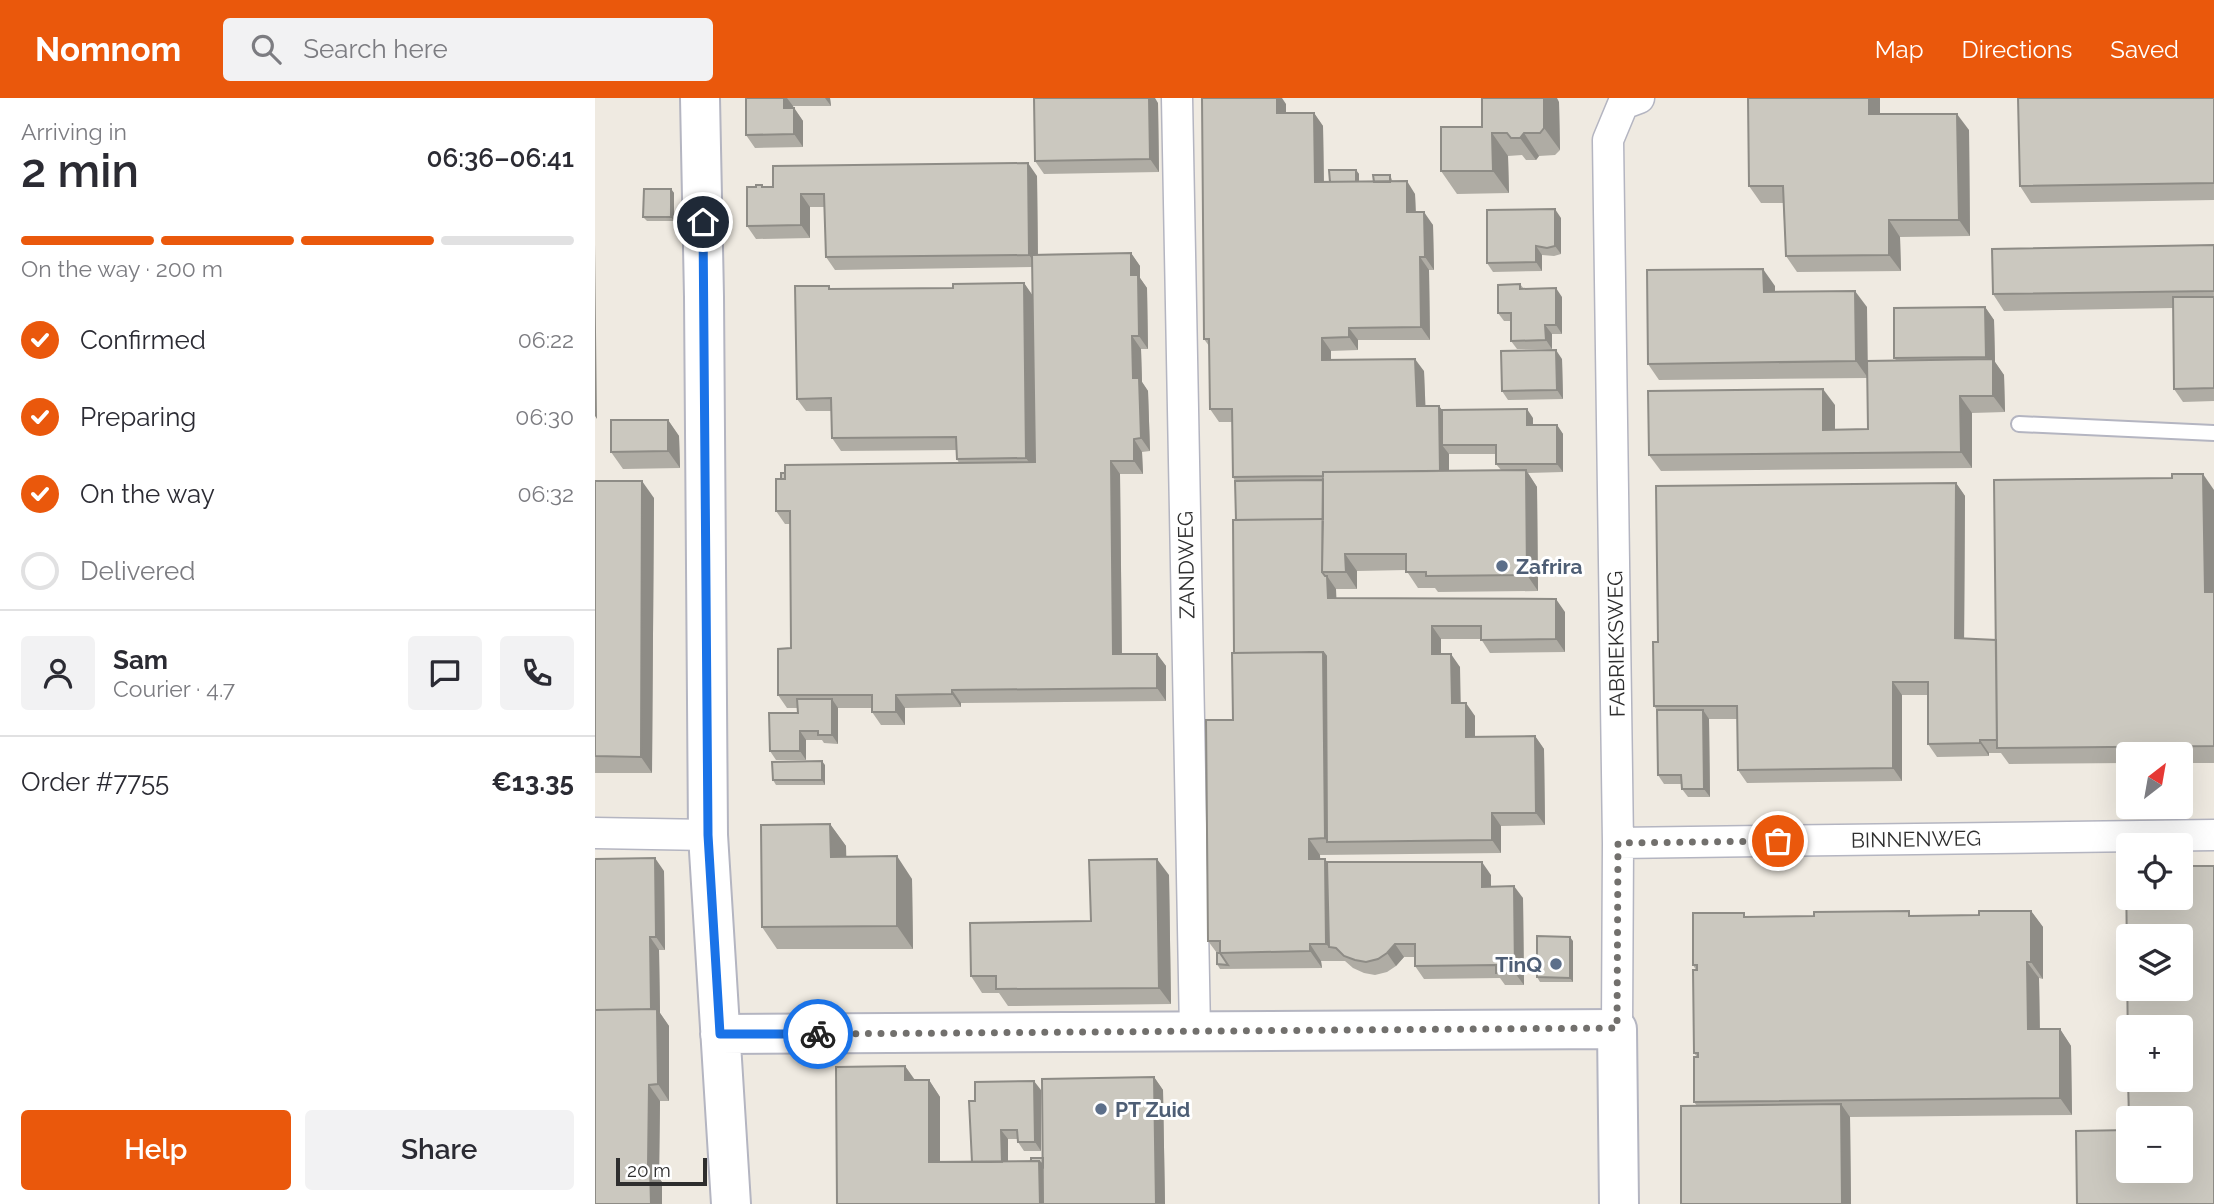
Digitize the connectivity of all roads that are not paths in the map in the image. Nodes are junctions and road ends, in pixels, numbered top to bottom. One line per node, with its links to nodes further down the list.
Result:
1 (700, 98): 7 (street)
2 (1177, 98): 11 (street, ZANDWEG)
3 (1639, 98): 9 (street, FABRIEKSWEG)
4 (2019, 424): 5 (lane)
5 (2214, 433)
6 (595, 834): 7 (street)
7 (708, 835): 12 (street)
8 (2214, 835): 9 (street, BINNENWEG)
9 (1618, 843): 10 (street, FABRIEKSWEG)
10 (1617, 1028): 11 (street); 14 (street, FABRIEKSWEG)
11 (1195, 1031): 12 (street)
12 (720, 1034): 13 (street)
13 (731, 1204)
14 (1619, 1204)

